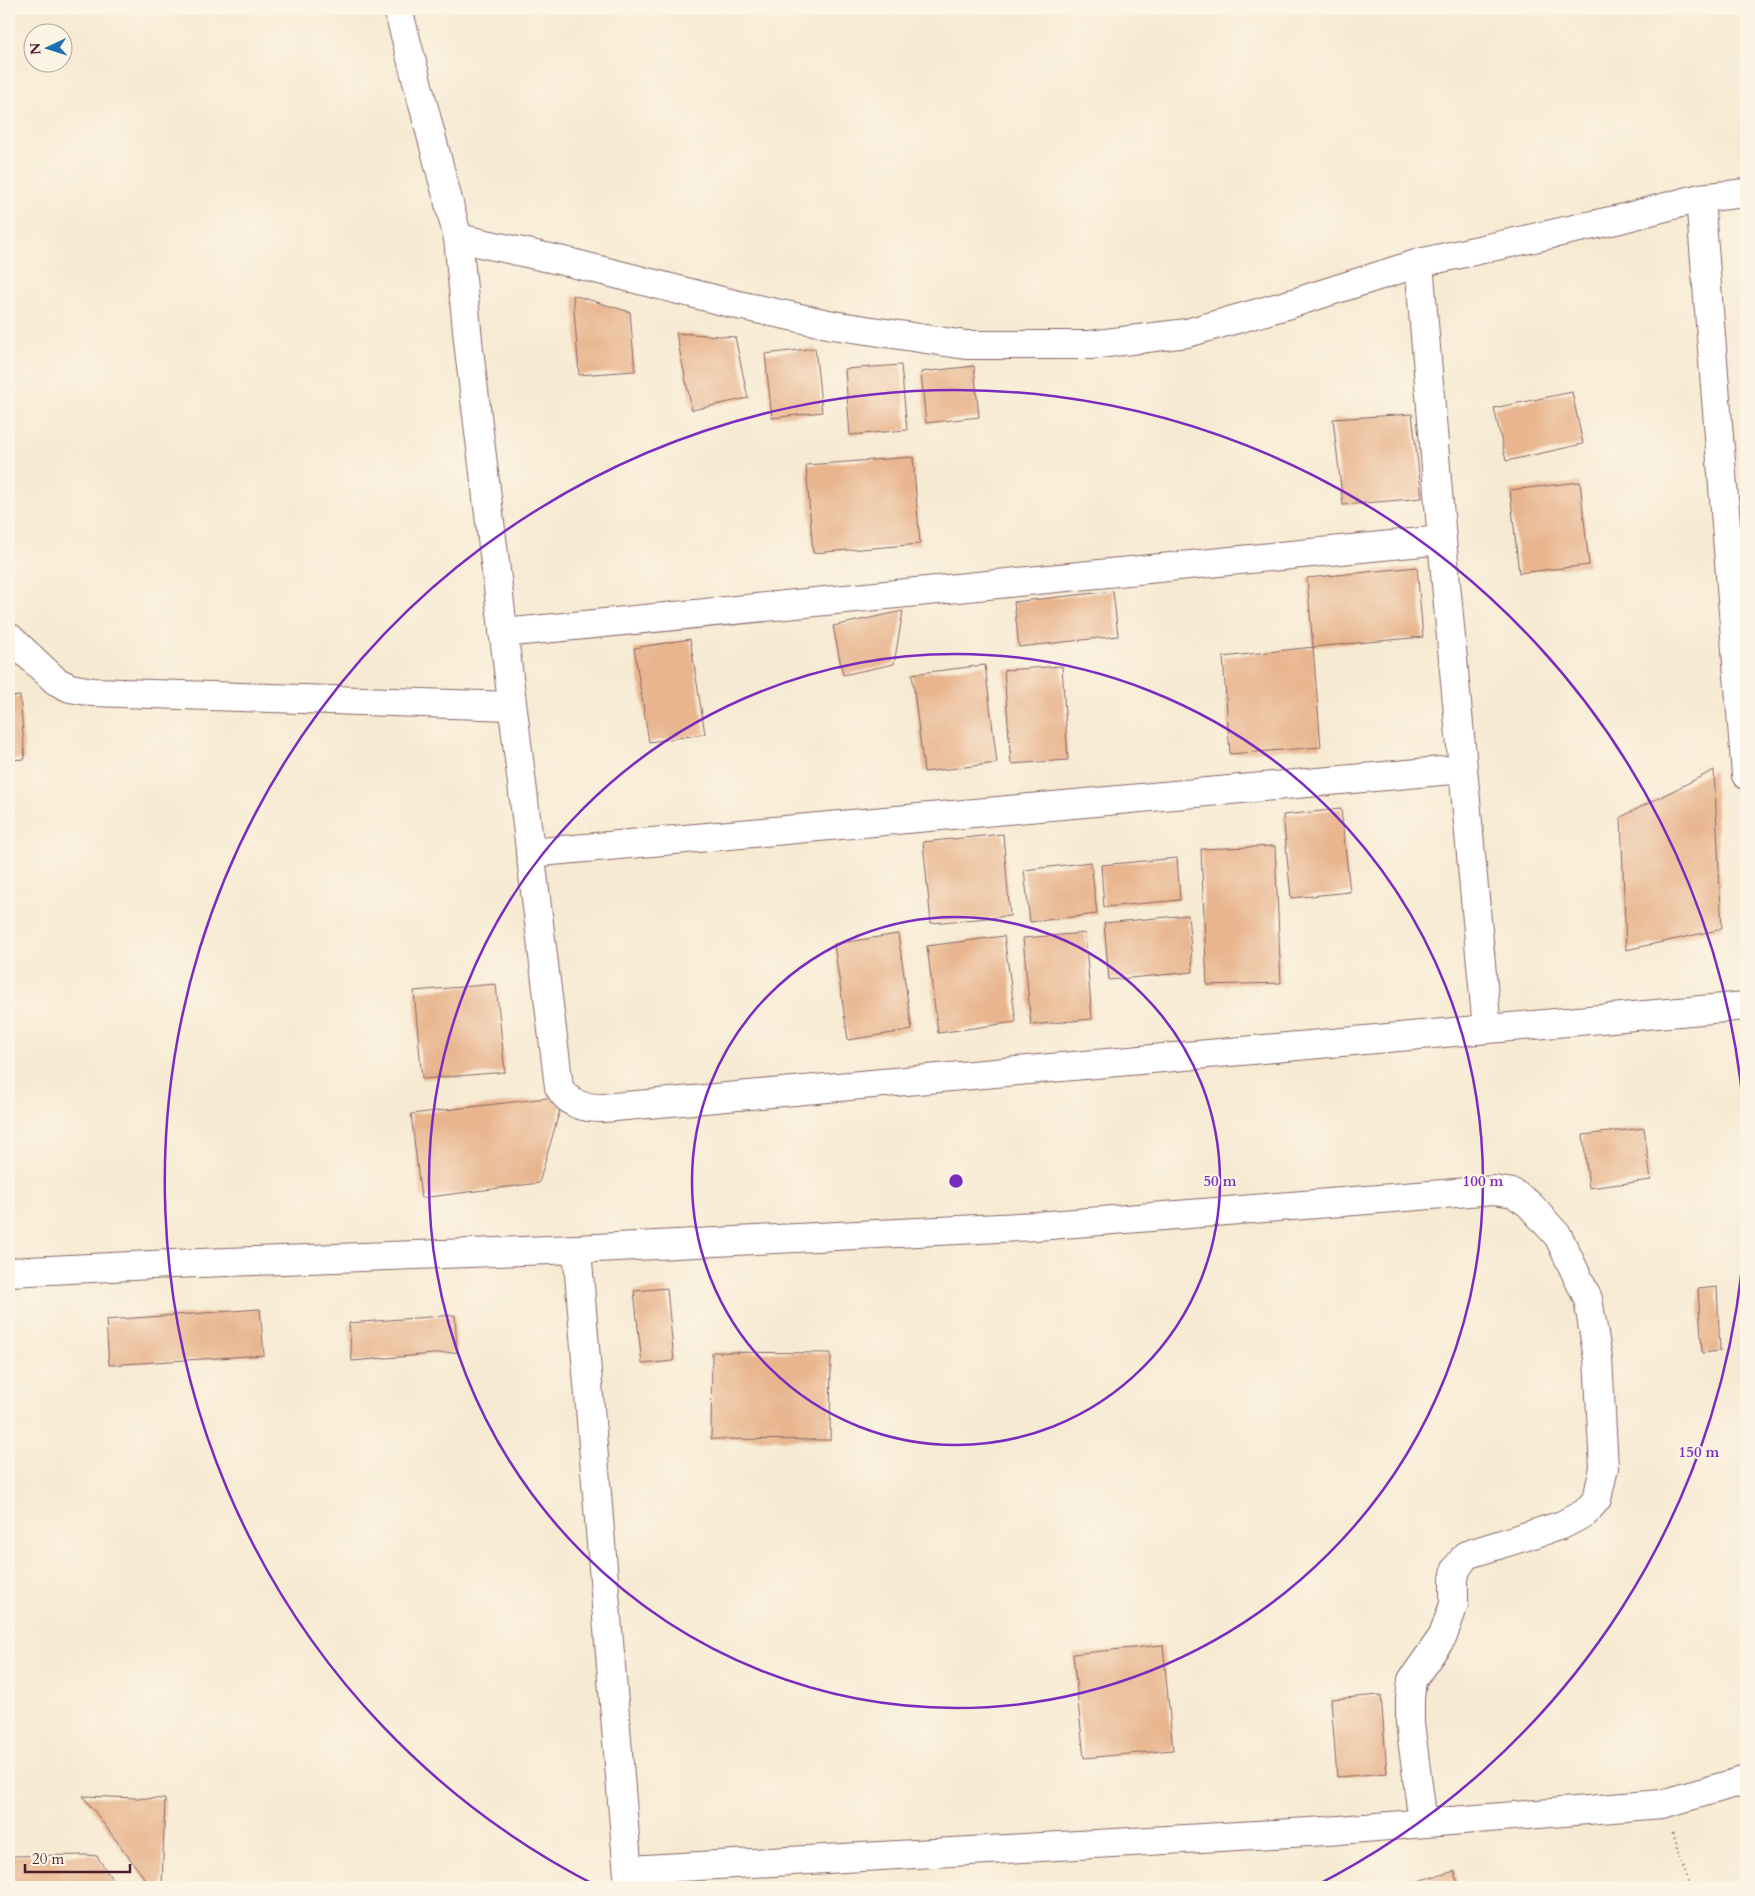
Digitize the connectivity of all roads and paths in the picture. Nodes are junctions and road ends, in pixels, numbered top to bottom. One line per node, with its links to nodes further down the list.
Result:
1 (398, 9): 4 (street)
2 (1746, 193): 3 (street)
3 (1700, 198): 5 (street); 11 (street)
4 (458, 238): 5 (street); 7 (street)
5 (1419, 263): 6 (street)
6 (1442, 540): 7 (street); 10 (street)
7 (503, 633): 9 (street)
8 (9, 637): 9 (street)
9 (512, 706): 12 (street)
10 (1464, 769): 12 (street); 14 (street)
11 (1746, 775)
12 (530, 853): 14 (street)
13 (1746, 1006): 14 (street)
14 (1488, 1029)
15 (577, 1249): 16 (street); 19 (street); 20 (street)
16 (9, 1272)
17 (1746, 1780): 18 (street)
18 (1662, 1804): 19 (street); 21 (path)
19 (1423, 1823): 20 (street)
20 (629, 1879)
21 (1690, 1887)

